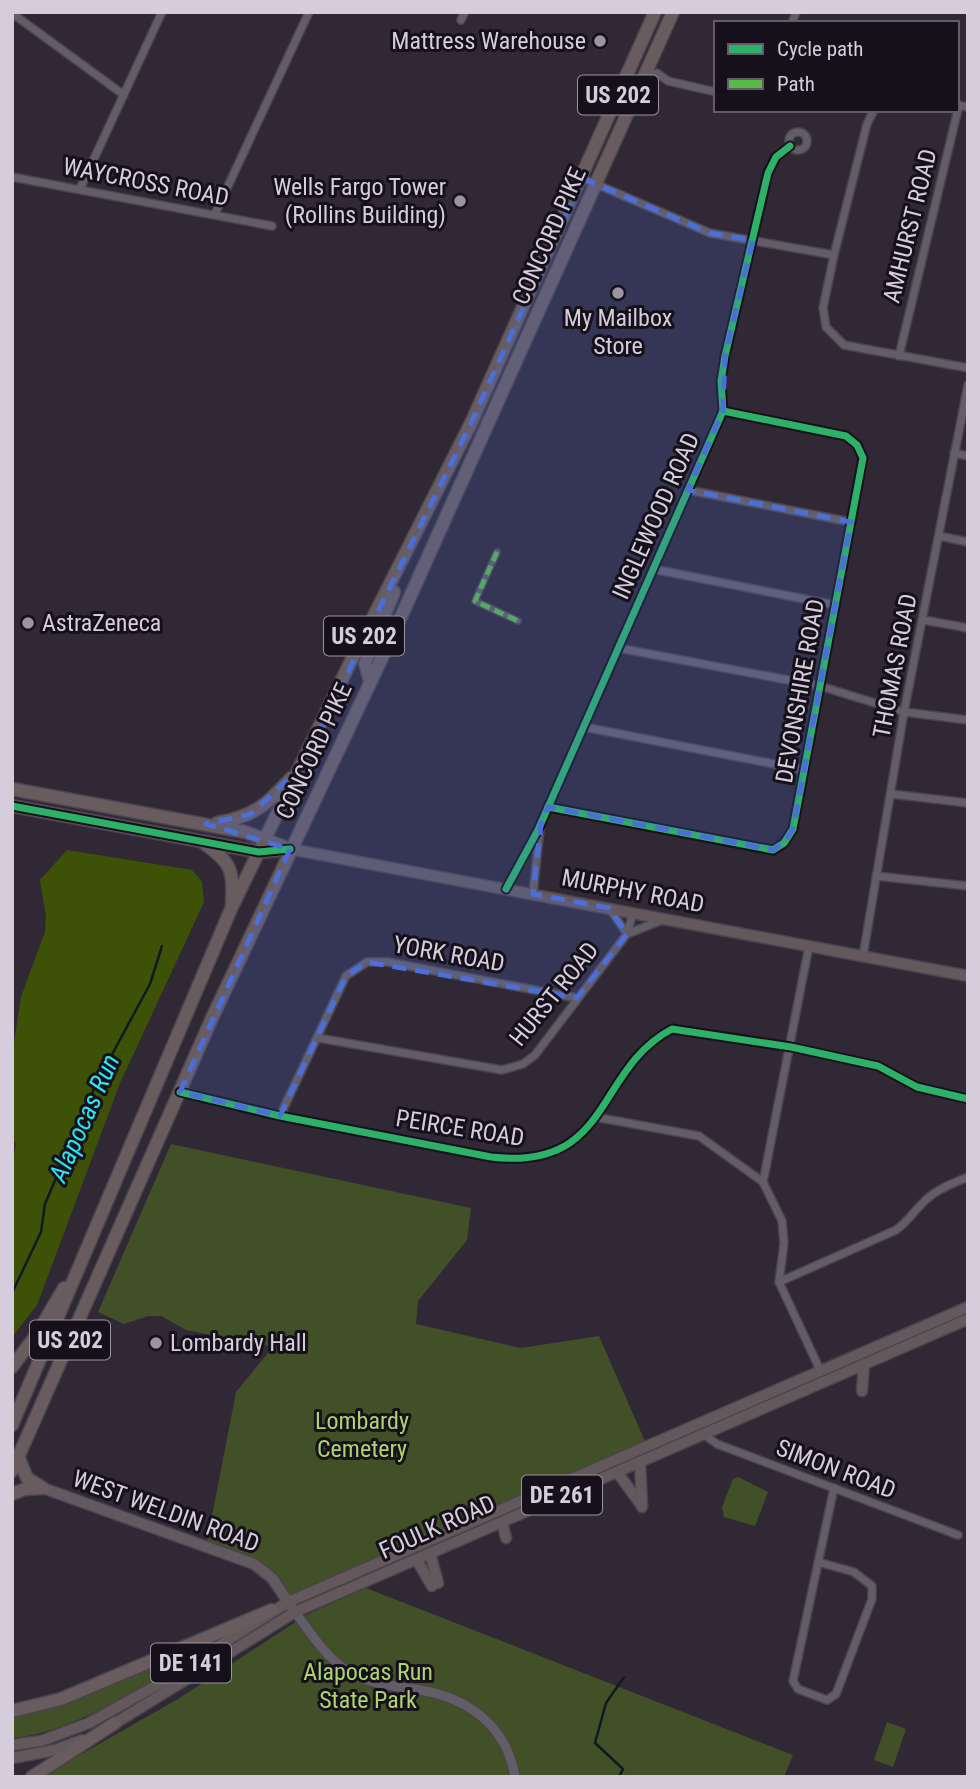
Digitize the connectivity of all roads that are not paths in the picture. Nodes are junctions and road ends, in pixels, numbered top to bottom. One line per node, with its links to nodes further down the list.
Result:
1 (162, 12): 8 (street)
2 (309, 12): 16 (street)
3 (655, 12): 13 (highway, CONCORD PIKE / US 202)
4 (673, 12): 6 (highway, CONCORD PIKE / US 202)
5 (13, 14): 8 (street)
6 (643, 78): 7 (street); 14 (highway, CONCORD PIKE / US 202)
7 (714, 92)
8 (124, 95): 15 (street)
9 (961, 106): 20 (street, AMHURST ROAD)
10 (873, 112): 19 (street)
11 (790, 146): 18 (street, INGLEWOOD ROAD)
12 (12, 177): 15 (street, WAYCROSS ROAD)
13 (582, 178): 14 (street); 30 (highway, CONCORD PIKE / US 202)
14 (596, 183): 18 (street); 38 (highway, CONCORD PIKE / US 202)
15 (80, 189): 16 (street, WAYCROSS ROAD)
16 (215, 214): 17 (street, WAYCROSS ROAD)
17 (272, 226)
18 (753, 240): 19 (street); 23 (street, INGLEWOOD ROAD)
19 (834, 256): 20 (street)
20 (899, 356): 21 (street)
21 (968, 368)
22 (968, 385): 24 (street, THOMAS ROAD)
23 (723, 411): 26 (street, INGLEWOOD ROAD); 27 (street, DEVONSHIRE ROAD)
24 (954, 453): 25 (street); 28 (street, THOMAS ROAD)
25 (968, 456)
26 (688, 491): 27 (street); 32 (street, INGLEWOOD ROAD)
27 (851, 522): 33 (street, DEVONSHIRE ROAD)
28 (939, 537): 29 (street); 34 (street, THOMAS ROAD)
29 (968, 542)
30 (411, 546): 38 (highway); 43 (highway, CONCORD PIKE / US 202)
31 (497, 552): 35 (street)
32 (653, 569): 33 (street); 37 (street, INGLEWOOD ROAD)
33 (835, 605): 39 (street, DEVONSHIRE ROAD)
34 (924, 620): 36 (street); 40 (street, THOMAS ROAD)
35 (518, 621)
36 (968, 628)
37 (618, 649): 39 (street); 42 (street, INGLEWOOD ROAD)
38 (370, 681): 54 (highway, CONCORD PIKE / US 202)
39 (820, 686): 40 (street); 44 (street, DEVONSHIRE ROAD)
40 (904, 712): 41 (street); 46 (street, THOMAS ROAD)
41 (968, 720)
42 (584, 727): 44 (street); 49 (street, INGLEWOOD ROAD)
43 (301, 767): 50 (highway); 52 (highway, CONCORD PIKE / US 202)
44 (805, 770): 49 (street, DEVONSHIRE ROAD)
45 (12, 789): 50 (highway)
46 (891, 794): 47 (street); 56 (street, THOMAS ROAD)
47 (968, 803)
48 (12, 806): 53 (highway)
49 (548, 807): 51 (street, INGLEWOOD ROAD)
50 (206, 824): 52 (highway)
51 (541, 825): 58 (street, INGLEWOOD ROAD); 59 (street, INGLEWOOD ROAD)
52 (266, 838): 54 (highway); 55 (highway, CONCORD PIKE / US 202)
53 (201, 841): 55 (highway); 61 (highway)
54 (290, 849): 55 (highway); 58 (main road, MURPHY ROAD); 71 (highway, CONCORD PIKE / US 202)
55 (259, 852): 61 (highway, CONCORD PIKE / US 202)
56 (876, 876): 57 (street); 66 (street, THOMAS ROAD)
57 (968, 886)
58 (506, 889): 59 (main road, MURPHY ROAD)
59 (533, 894): 60 (main road, MURPHY ROAD)
60 (609, 908): 62 (main road, MURPHY ROAD); 64 (street)
61 (231, 909): 77 (highway, CONCORD PIKE / US 202)
62 (633, 912): 63 (main road, MURPHY ROAD); 64 (street, HURST ROAD)
63 (665, 919): 64 (street); 65 (main road, MURPHY ROAD)
64 (627, 934): 68 (street, HURST ROAD)
65 (809, 946): 66 (main road, MURPHY ROAD); 70 (street)
66 (863, 956): 67 (main road, MURPHY ROAD)
67 (968, 976)
68 (576, 998): 69 (street, HURST ROAD); 69 (street, YORK ROAD)
69 (318, 1038): 73 (street, YORK ROAD)
70 (791, 1047): 72 (street, PEIRCE ROAD); 74 (street, PEIRCE ROAD); 76 (street)
71 (180, 1092): 73 (street, PEIRCE ROAD); 88 (highway, CONCORD PIKE / US 202)
72 (968, 1099)
73 (280, 1116): 74 (street, PEIRCE ROAD)
74 (595, 1118): 76 (street)
75 (968, 1177): 78 (street)
76 (763, 1182): 78 (street)
77 (89, 1241): 82 (highway); 86 (highway, CONCORD PIKE / US 202)
78 (779, 1282): 83 (street)
79 (968, 1307): 83 (main road, FOULK ROAD / DE 261)
80 (968, 1319): 81 (main road, FOULK ROAD / DE 261)
81 (864, 1364): 84 (main road, FOULK ROAD / DE 261); 85 (main road)
82 (12, 1367)
83 (821, 1371): 84 (street); 94 (main road, FOULK ROAD / DE 261)
84 (830, 1379): 87 (main road, FOULK ROAD / DE 261)
85 (862, 1391)
86 (12, 1425)
87 (703, 1434): 89 (main road, FOULK ROAD / DE 261); 93 (street, SIMON ROAD)
88 (18, 1456): 90 (highway, CONCORD PIKE / US 202); 92 (highway)
89 (640, 1462): 91 (main road, FOULK ROAD / DE 261); 91 (main road)
90 (12, 1471)
91 (617, 1472): 94 (main road, FOULK ROAD / DE 261)
92 (43, 1488): 95 (highway); 102 (main road, WEST WELDIN ROAD)
93 (834, 1488): 97 (street, SIMON ROAD); 101 (street)
94 (558, 1491): 96 (main road, FOULK ROAD / DE 261); 102 (main road, FOULK ROAD / DE 261)
95 (12, 1494)
96 (502, 1522): 98 (main road); 99 (main road, FOULK ROAD / DE 261)
97 (958, 1535)
98 (506, 1538)
99 (430, 1553): 100 (main road, FOULK ROAD / DE 261); 100 (main road)
100 (416, 1559): 104 (main road, FOULK ROAD / DE 261)
101 (818, 1562): 101 (street)
102 (288, 1602): 103 (main road, FOULK ROAD / DE 261); 104 (main road, WEST WELDIN ROAD)
103 (272, 1610): 105 (highway); 107 (main road, FOULK ROAD / DE 141)
104 (295, 1612): 106 (main road, FOULK ROAD / DE 261); 110 (street, WEST WELDIN ROAD)
105 (12, 1711)
106 (115, 1723): 108 (main road, FOULK ROAD); 109 (highway)
107 (12, 1745)
108 (12, 1758)
109 (32, 1777)
110 (515, 1777)

